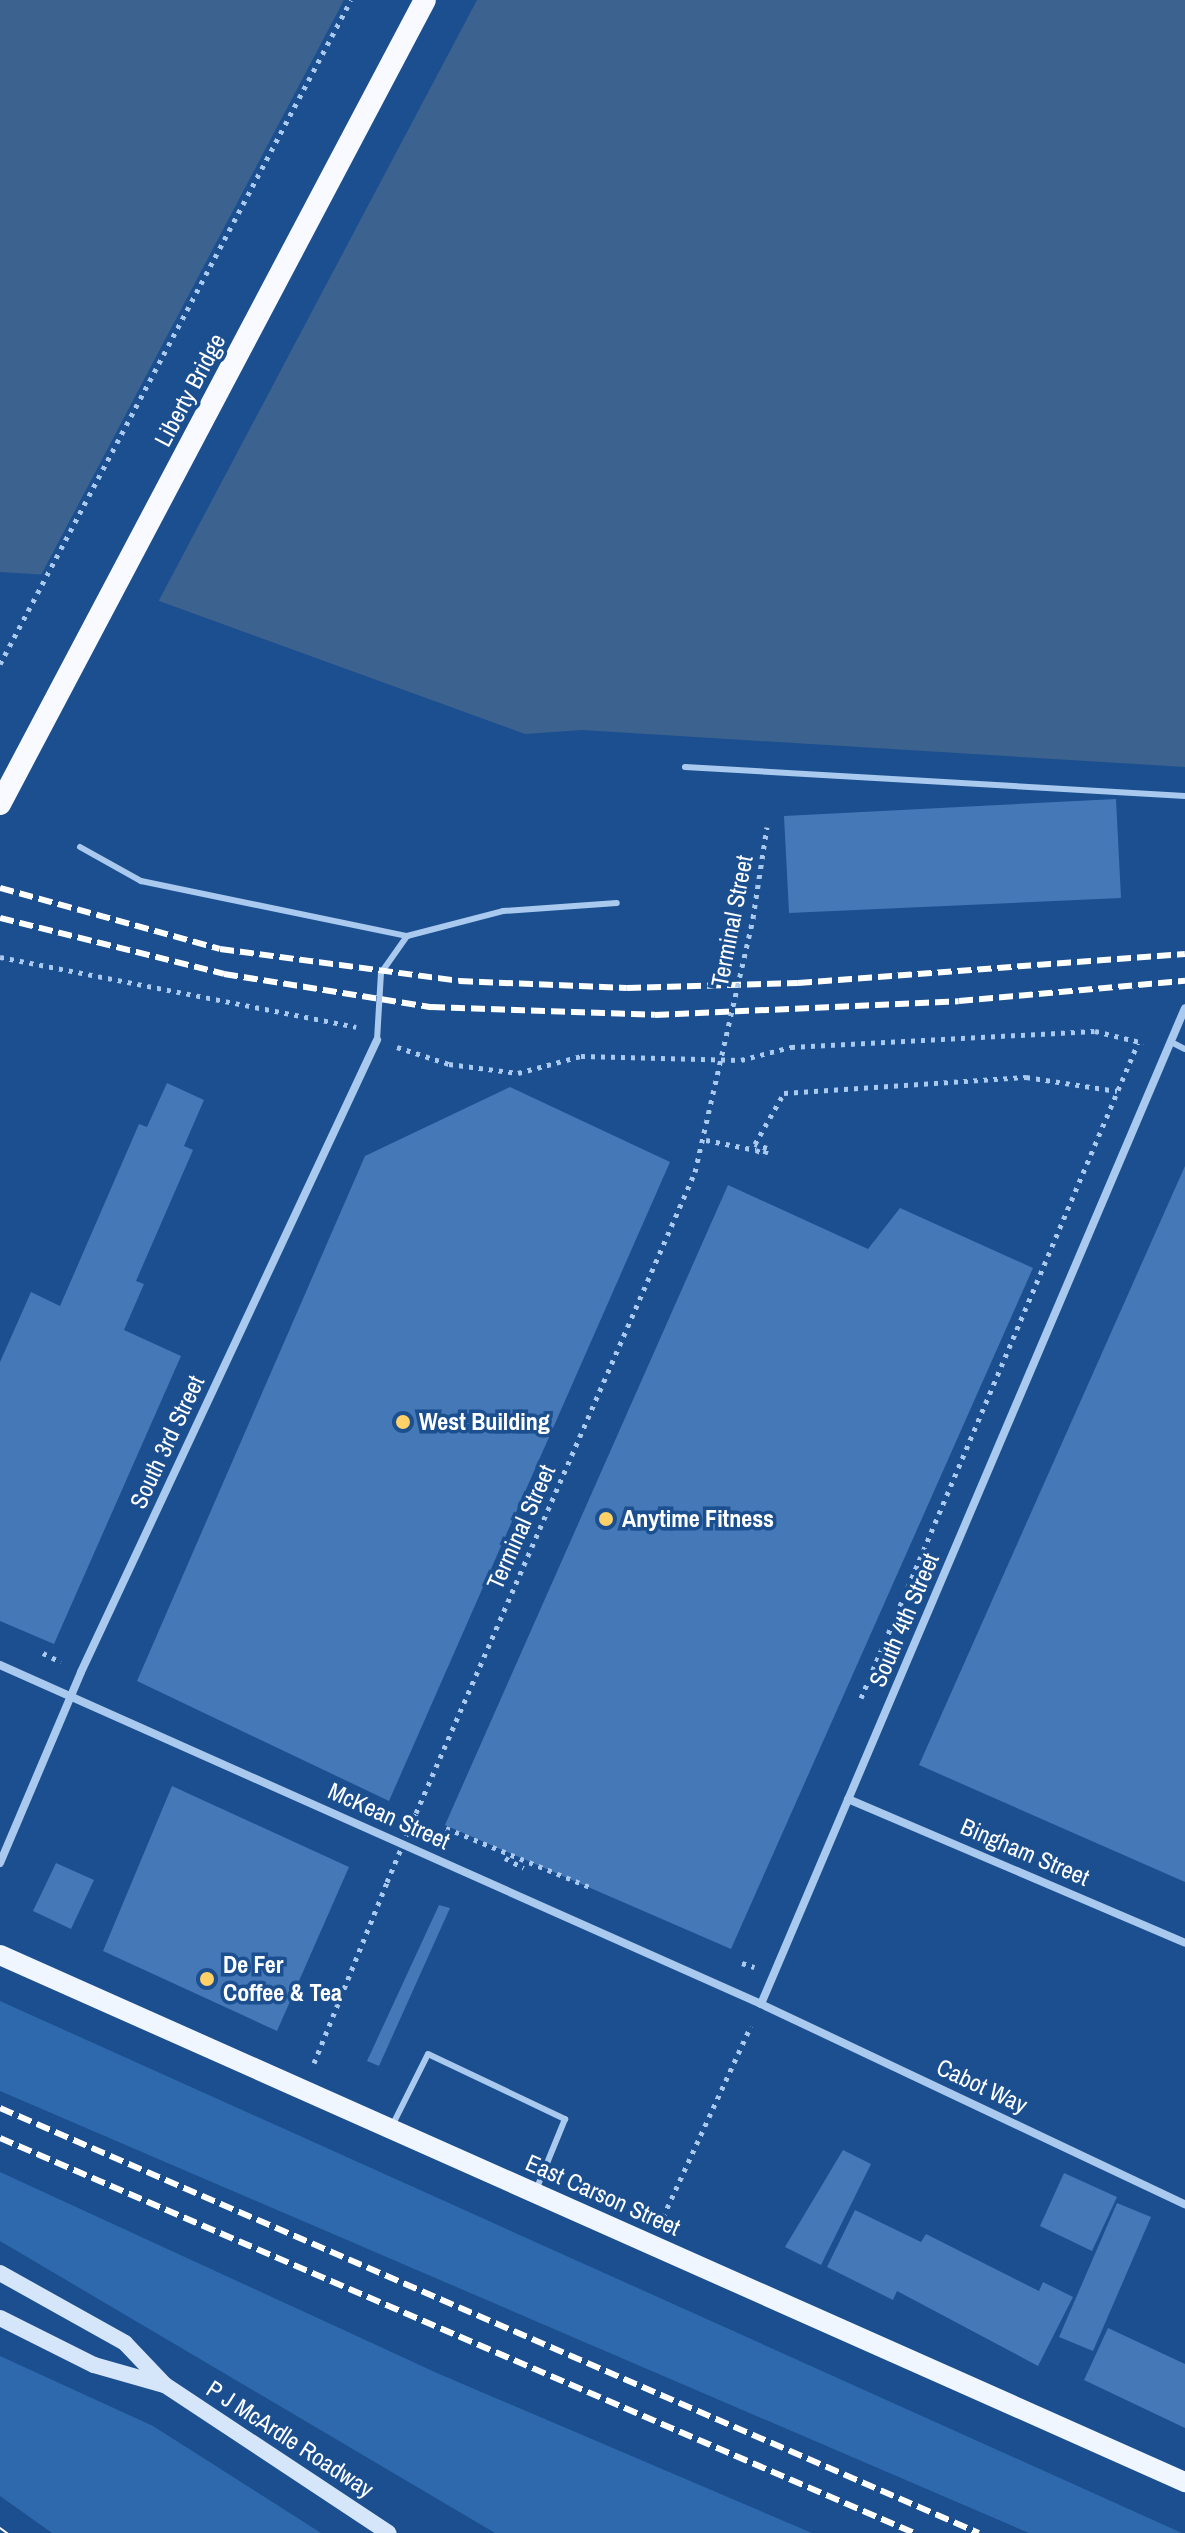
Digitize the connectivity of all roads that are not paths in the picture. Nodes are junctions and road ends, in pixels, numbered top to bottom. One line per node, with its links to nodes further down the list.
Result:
1 (425, 0): 4 (highway, Liberty Bridge)
2 (685, 767): 3 (lane)
3 (1185, 796)
4 (0, 804)
5 (80, 847): 7 (lane)
6 (617, 903): 7 (lane)
7 (407, 936): 9 (lane)
8 (1185, 1008): 10 (street, South 4th Street)
9 (377, 1040): 13 (street, South 3rd Street)
10 (1175, 1044): 11 (lane); 14 (street, South 4th Street)
11 (1185, 1049)
12 (0, 1665): 13 (street, McKean Street)
13 (72, 1697): 15 (street, South 3rd Street); 18 (street, McKean Street)
14 (848, 1799): 16 (street, Bingham Street); 18 (street, South 4th Street)
15 (0, 1863)
16 (1185, 1943)
17 (0, 1955): 19 (main road, East Carson Street)
18 (761, 2004): 21 (street, Cabot Way)
19 (391, 2127): 20 (main road, East Carson Street); 20 (lane)
20 (535, 2193): 25 (main road, East Carson Street)
21 (1185, 2204)
22 (0, 2273): 24 (main road, P J McArdle Roadway)
23 (0, 2318): 24 (main road, P J McArdle Roadway)
24 (165, 2385): 26 (main road, P J McArdle Roadway)
25 (1185, 2482)
26 (389, 2533)

